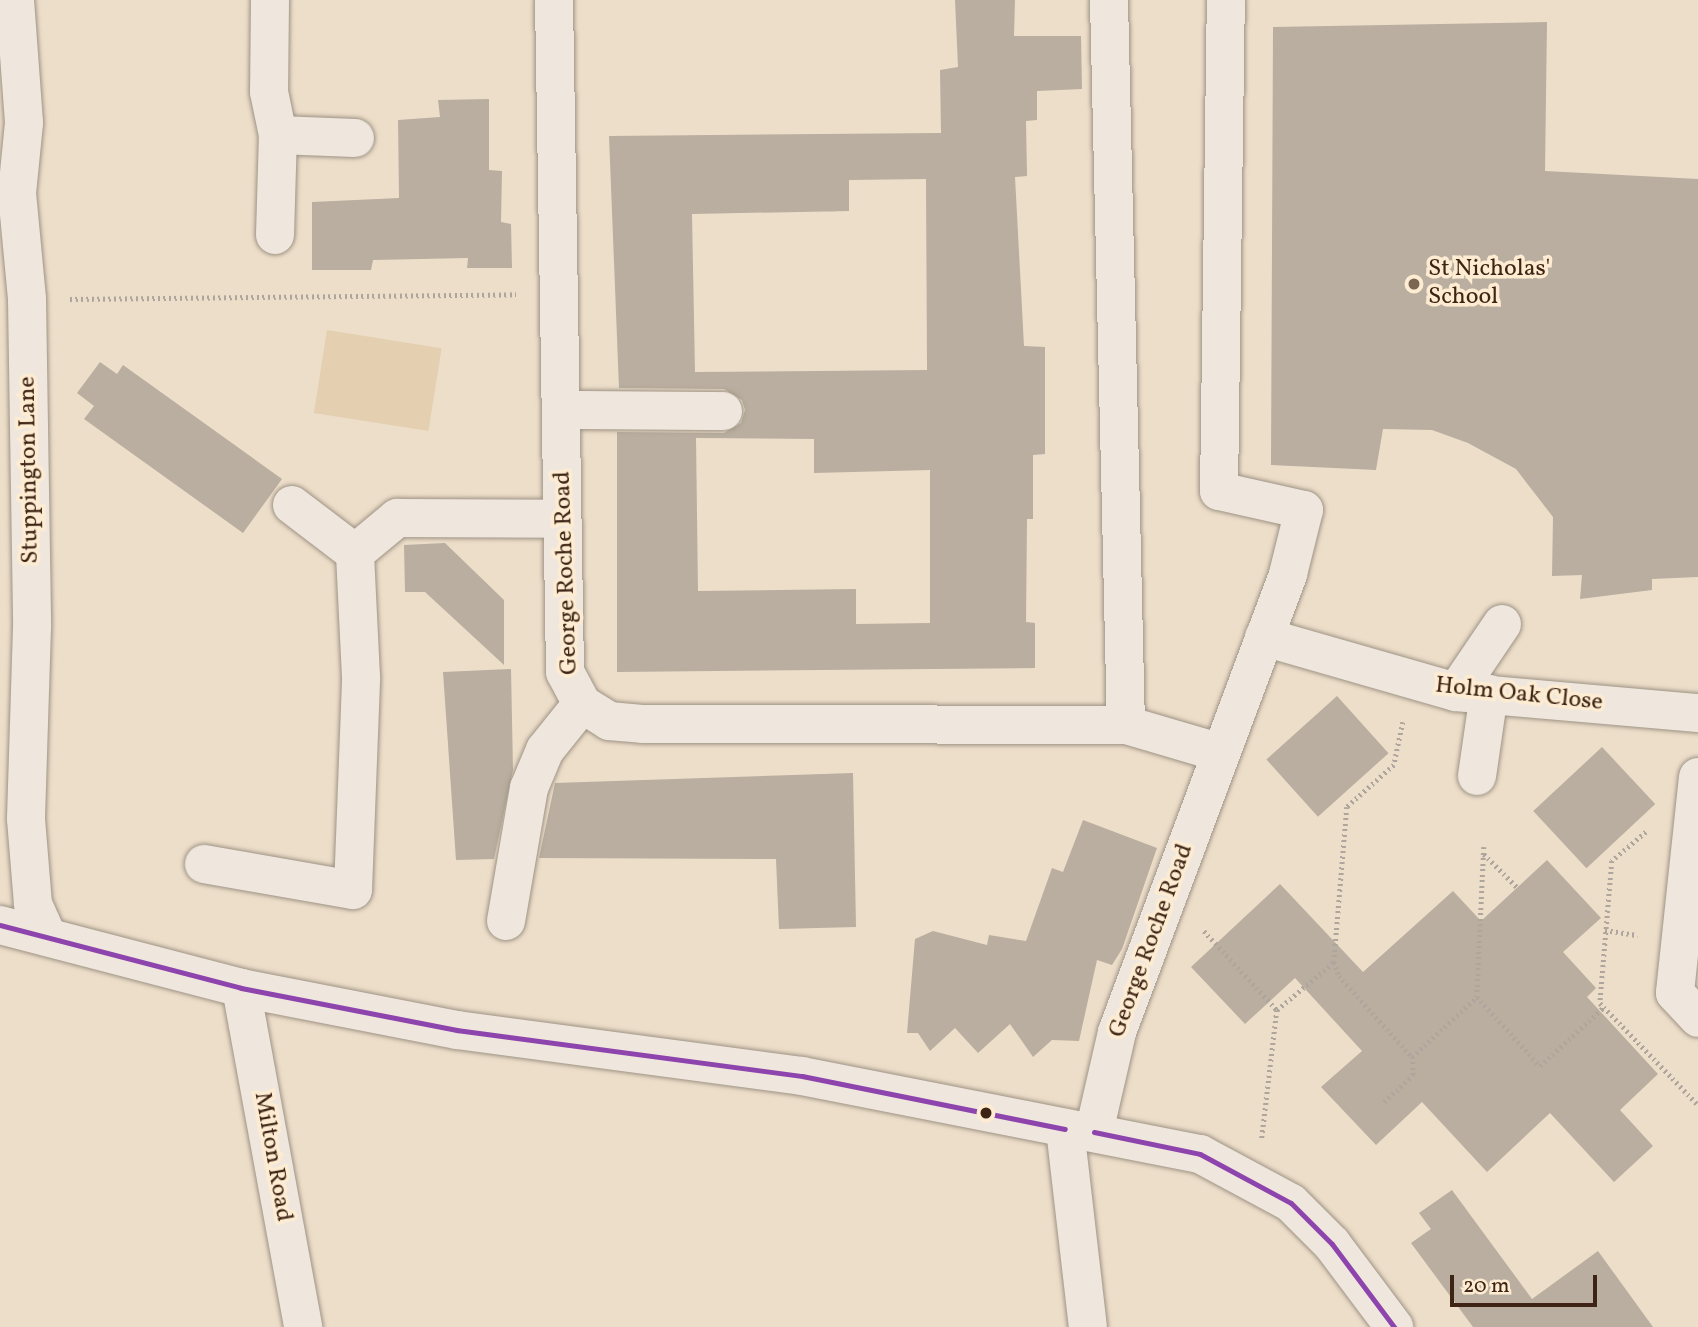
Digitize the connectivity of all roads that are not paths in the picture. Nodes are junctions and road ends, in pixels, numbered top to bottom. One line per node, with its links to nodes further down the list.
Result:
1 (15, 0): 8 (street, Stuppington Lane)
2 (270, 0): 6 (street)
3 (554, 0): 10 (street, George Roche Road)
4 (1109, 0): 20 (street)
5 (1226, 0): 16 (street, George Roche Road)
6 (278, 135): 7 (street); 9 (street)
7 (355, 138)
8 (8, 191): 27 (street, Stuppington Lane)
9 (275, 235)
10 (565, 410): 11 (street); 13 (street, George Roche Road)
11 (723, 411)
12 (292, 505): 14 (street)
13 (562, 519): 14 (street); 18 (street, George Roche Road)
14 (355, 553): 24 (street)
15 (1502, 624): 17 (street)
16 (1264, 637): 17 (street, Holm Oak Close); 21 (street, George Roche Road)
17 (1473, 693): 19 (street, Holm Oak Close); 22 (street)
18 (582, 704): 20 (street, George Roche Road); 25 (street)
19 (1698, 713)
20 (1126, 725): 21 (street, George Roche Road)
21 (1221, 753): 30 (street, George Roche Road)
22 (1478, 776)
23 (1698, 777): 29 (street)
24 (204, 864)
25 (506, 920)
26 (0, 925): 27 (street)
27 (48, 937): 28 (street)
28 (241, 988): 30 (street); 31 (street, Milton Road)
29 (1698, 1018)
30 (1079, 1130): 32 (street, George Roche Road); 33 (street)
31 (303, 1327)
32 (1088, 1327)
33 (1394, 1327)

